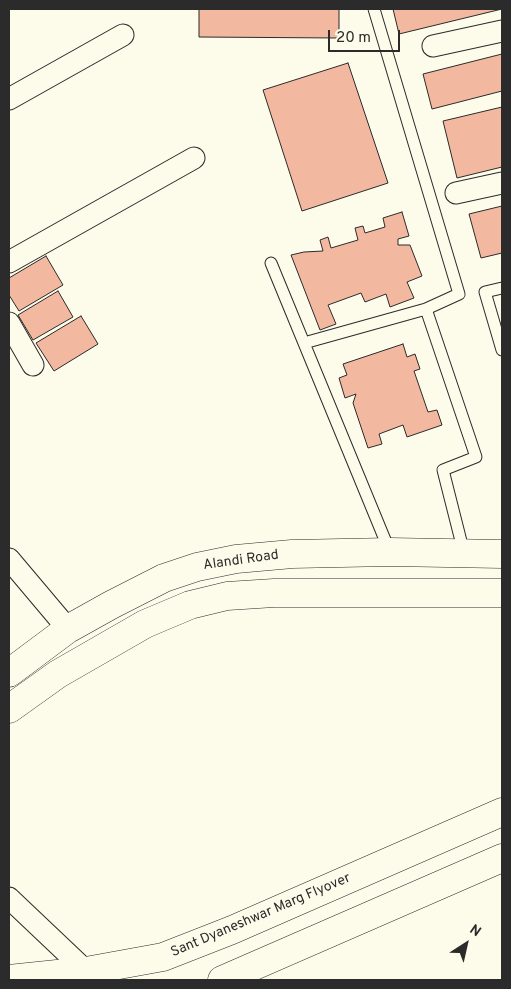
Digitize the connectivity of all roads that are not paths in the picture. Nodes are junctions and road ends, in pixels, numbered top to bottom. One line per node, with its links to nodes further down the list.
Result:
1 (374, 9): 12 (lane)
2 (502, 31): 4 (street)
3 (123, 36): 5 (street)
4 (432, 46)
5 (9, 99)
6 (194, 158): 9 (street)
7 (502, 182): 8 (street)
8 (456, 193)
9 (9, 262)
10 (271, 263): 14 (lane)
11 (502, 288): 15 (lane)
12 (426, 309): 14 (lane); 18 (lane)
13 (9, 323): 16 (street)
14 (304, 343): 17 (lane)
15 (502, 350)
16 (33, 365)
17 (390, 552): 18 (main road, Alandi Road); 22 (main road, Alandi Road)
18 (464, 553): 19 (main road, Alandi Road)
19 (502, 554)
20 (9, 559): 22 (street)
21 (502, 593): 24 (main road)
22 (68, 629): 23 (main road, Alandi Road)
23 (9, 673)
24 (9, 709)
25 (502, 812): 28 (main road, Sant Dyaneshwar Marg Flyover)
26 (502, 858): 30 (main road)
27 (9, 898): 28 (street)
28 (86, 971): 29 (main road, Sant Dyaneshwar Marg Flyover)
29 (9, 979)
30 (222, 980)

